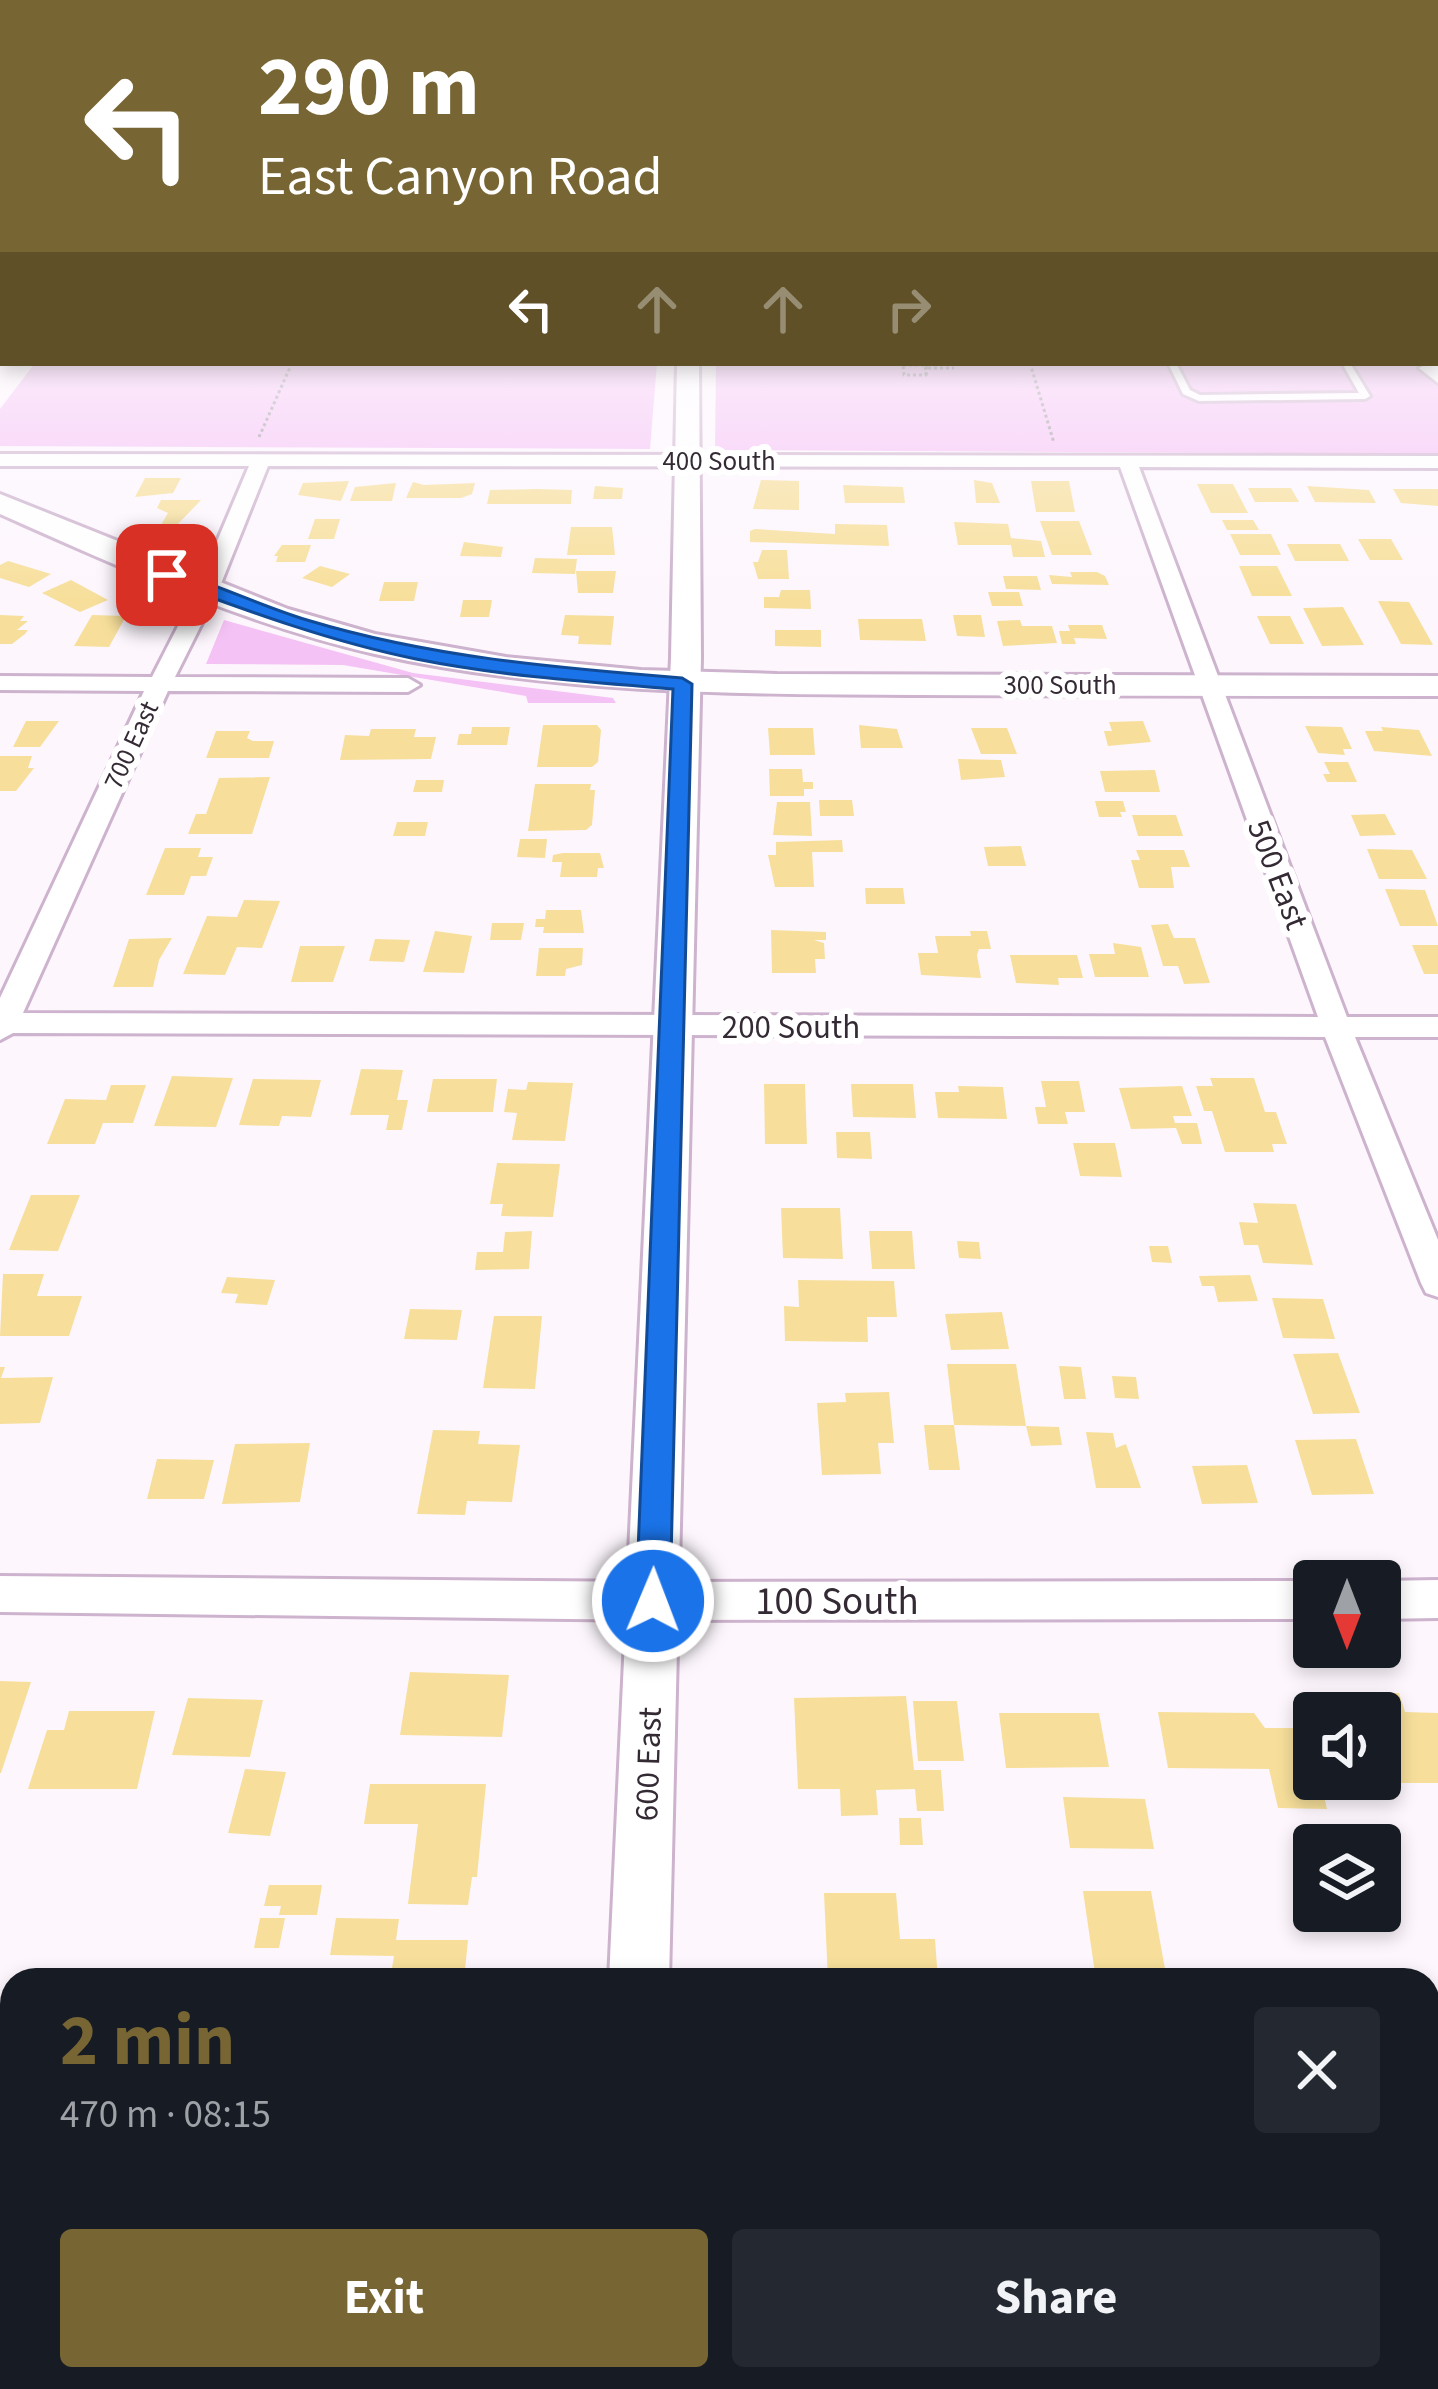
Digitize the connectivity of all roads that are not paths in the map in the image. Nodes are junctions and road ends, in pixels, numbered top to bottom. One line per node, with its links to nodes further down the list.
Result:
1 (688, 376): 6 (street, 600 East)
2 (1179, 376): 3 (lane)
3 (1354, 376)
4 (257, 456): 5 (street, 400 South); 6 (street, 400 South); 10 (street, 700 East)
5 (0, 460)
6 (686, 461): 7 (street, 400 South); 12 (street, 600 East)
7 (1127, 461): 8 (street, 400 South); 15 (street, 500 East)
8 (1438, 462)
9 (0, 502): 10 (main road, 300 South)
10 (207, 591): 12 (main road, 300 South); 13 (street, 700 East)
11 (0, 683): 13 (street)
12 (682, 684): 15 (main road, 300 South); 18 (street, 600 East)
13 (159, 685): 14 (street); 17 (street, 700 East)
14 (408, 685)
15 (1208, 686): 16 (main road, 300 South); 19 (street, 500 East)
16 (1438, 686)
17 (1, 1025): 18 (street, 200 South)
18 (674, 1026): 19 (street, 200 South); 26 (street, 600 East)
19 (1336, 1026): 20 (street, 200 South); 21 (street, 500 East)
20 (1438, 1027)
21 (1438, 1283)
22 (0, 1594): 26 (street, 100 South)
23 (1438, 1599): 25 (street)
24 (1293, 1600): 26 (street, 100 South)
25 (1401, 1600)
26 (653, 1601): 27 (street, 600 East)
27 (639, 1968)

